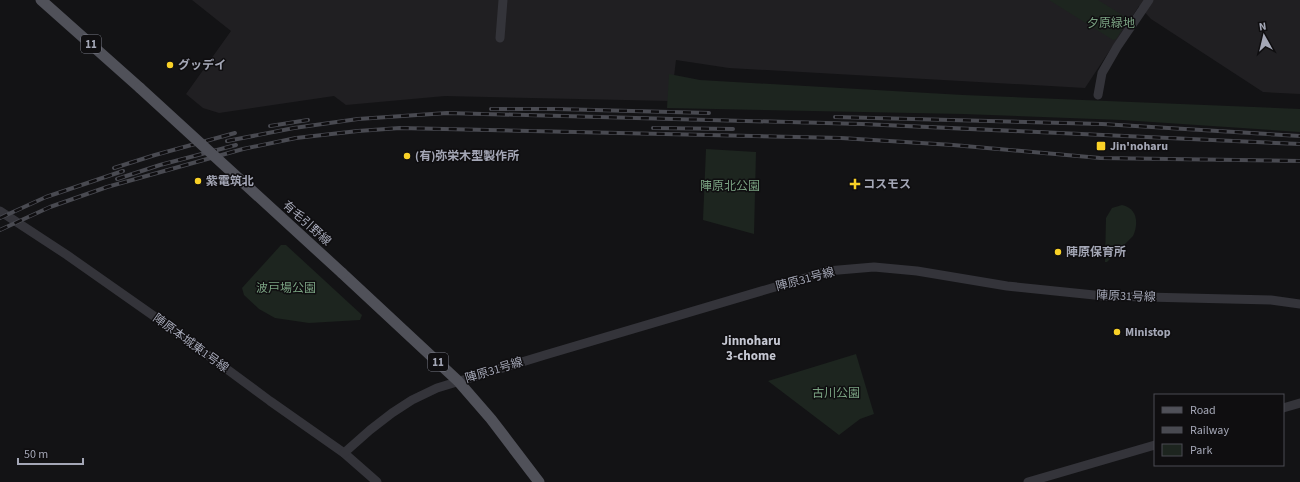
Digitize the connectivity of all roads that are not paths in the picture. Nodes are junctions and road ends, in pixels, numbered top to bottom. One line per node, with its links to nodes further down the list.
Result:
1 (41, 0): 8 (main road, 有毛引野線 / 11, bridge)
2 (503, 0): 4 (street)
3 (1149, 0): 5 (street)
4 (500, 38)
5 (1098, 95)
6 (0, 211): 12 (street, 陣原本城東1号線)
7 (1300, 304): 8 (street, 陣原31号線)
8 (458, 380): 12 (street, 陣原31号線); 14 (main road, 有毛引野線 / 11)
9 (1300, 403): 10 (street)
10 (1284, 408)
11 (1154, 446): 15 (street)
12 (344, 453): 13 (street, 陣原本城東1号線)
13 (377, 482)
14 (539, 482)
15 (1028, 482)

